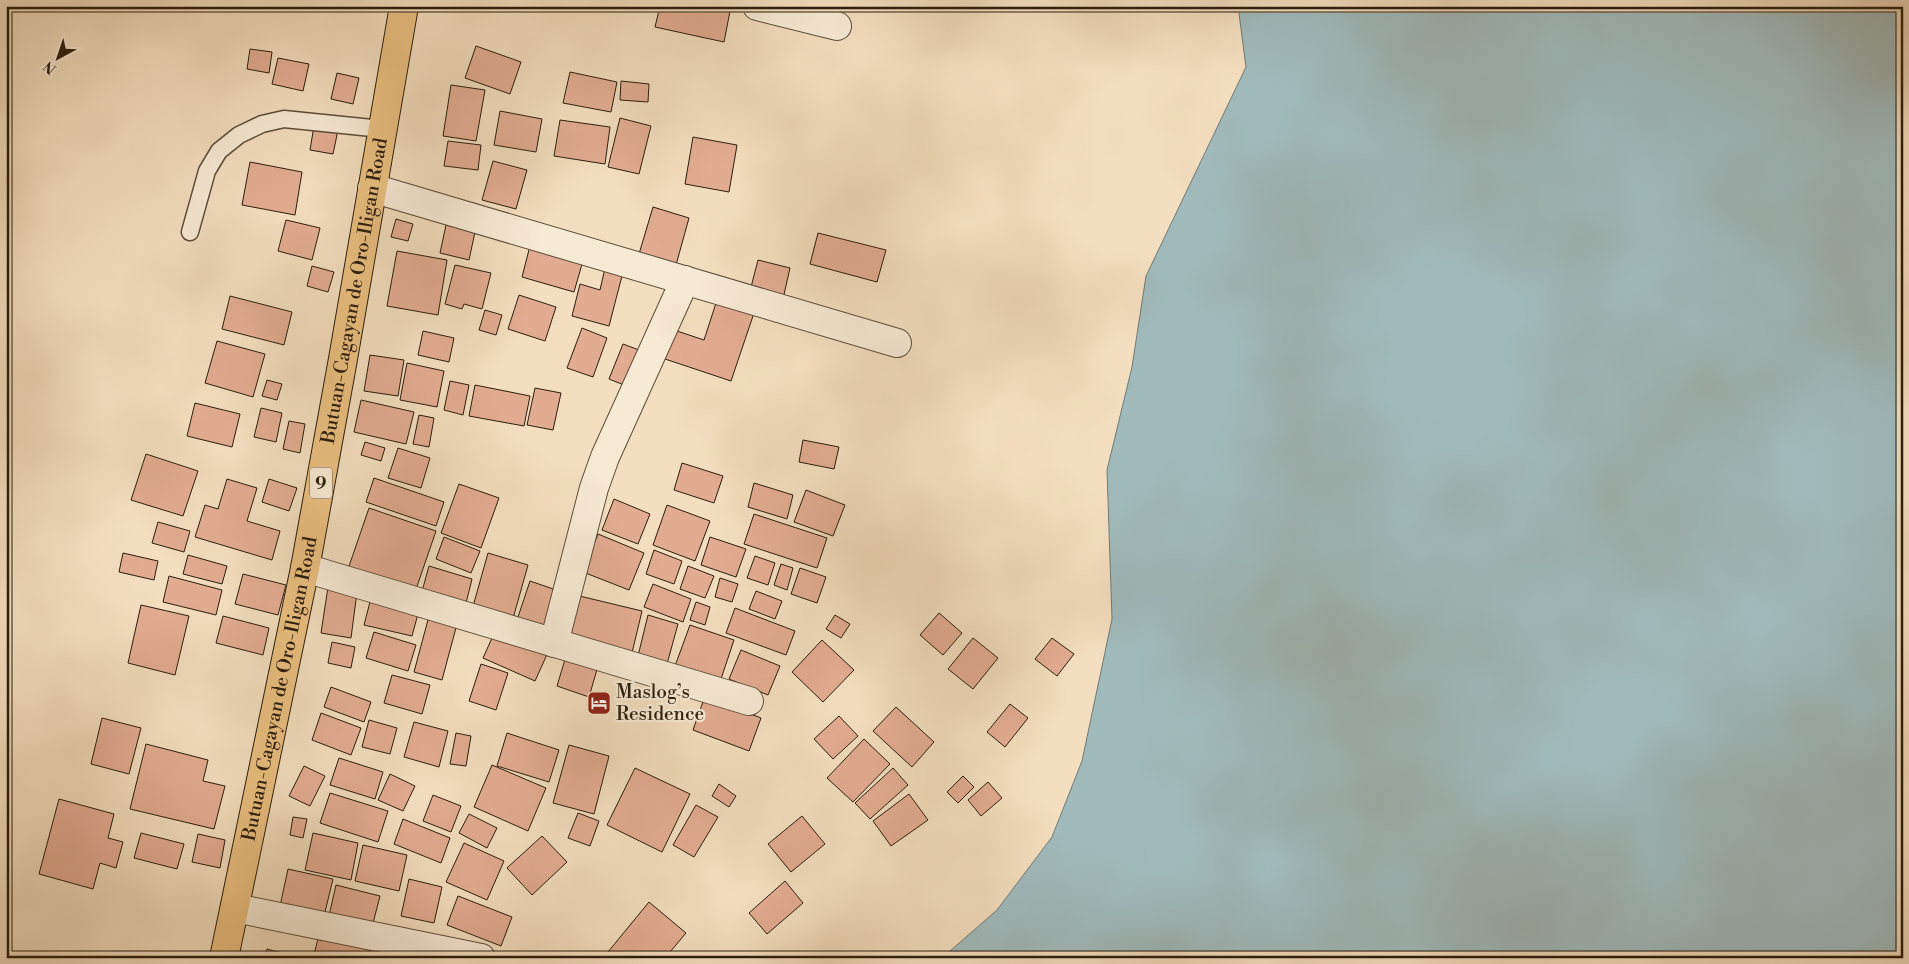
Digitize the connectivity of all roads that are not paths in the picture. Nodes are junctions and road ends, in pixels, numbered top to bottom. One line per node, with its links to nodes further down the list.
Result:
1 (404, 6): 4 (highway, Butuan-Cagayan de Oro-Iligan Road / 9)
2 (757, 6): 3 (street)
3 (837, 26)
4 (382, 128): 5 (highway, Butuan-Cagayan de Oro-Iligan Road / 9); 6 (lane)
5 (372, 188): 7 (street); 9 (highway, Butuan-Cagayan de Oro-Iligan Road / 9)
6 (190, 232)
7 (684, 280): 8 (street); 10 (street)
8 (897, 343)
9 (305, 568): 10 (street); 12 (highway, Butuan-Cagayan de Oro-Iligan Road / 9)
10 (554, 643): 11 (street)
11 (749, 701)
12 (235, 908): 13 (highway, Butuan-Cagayan de Oro-Iligan Road / 9); 14 (street)
13 (224, 958)
14 (481, 958)

